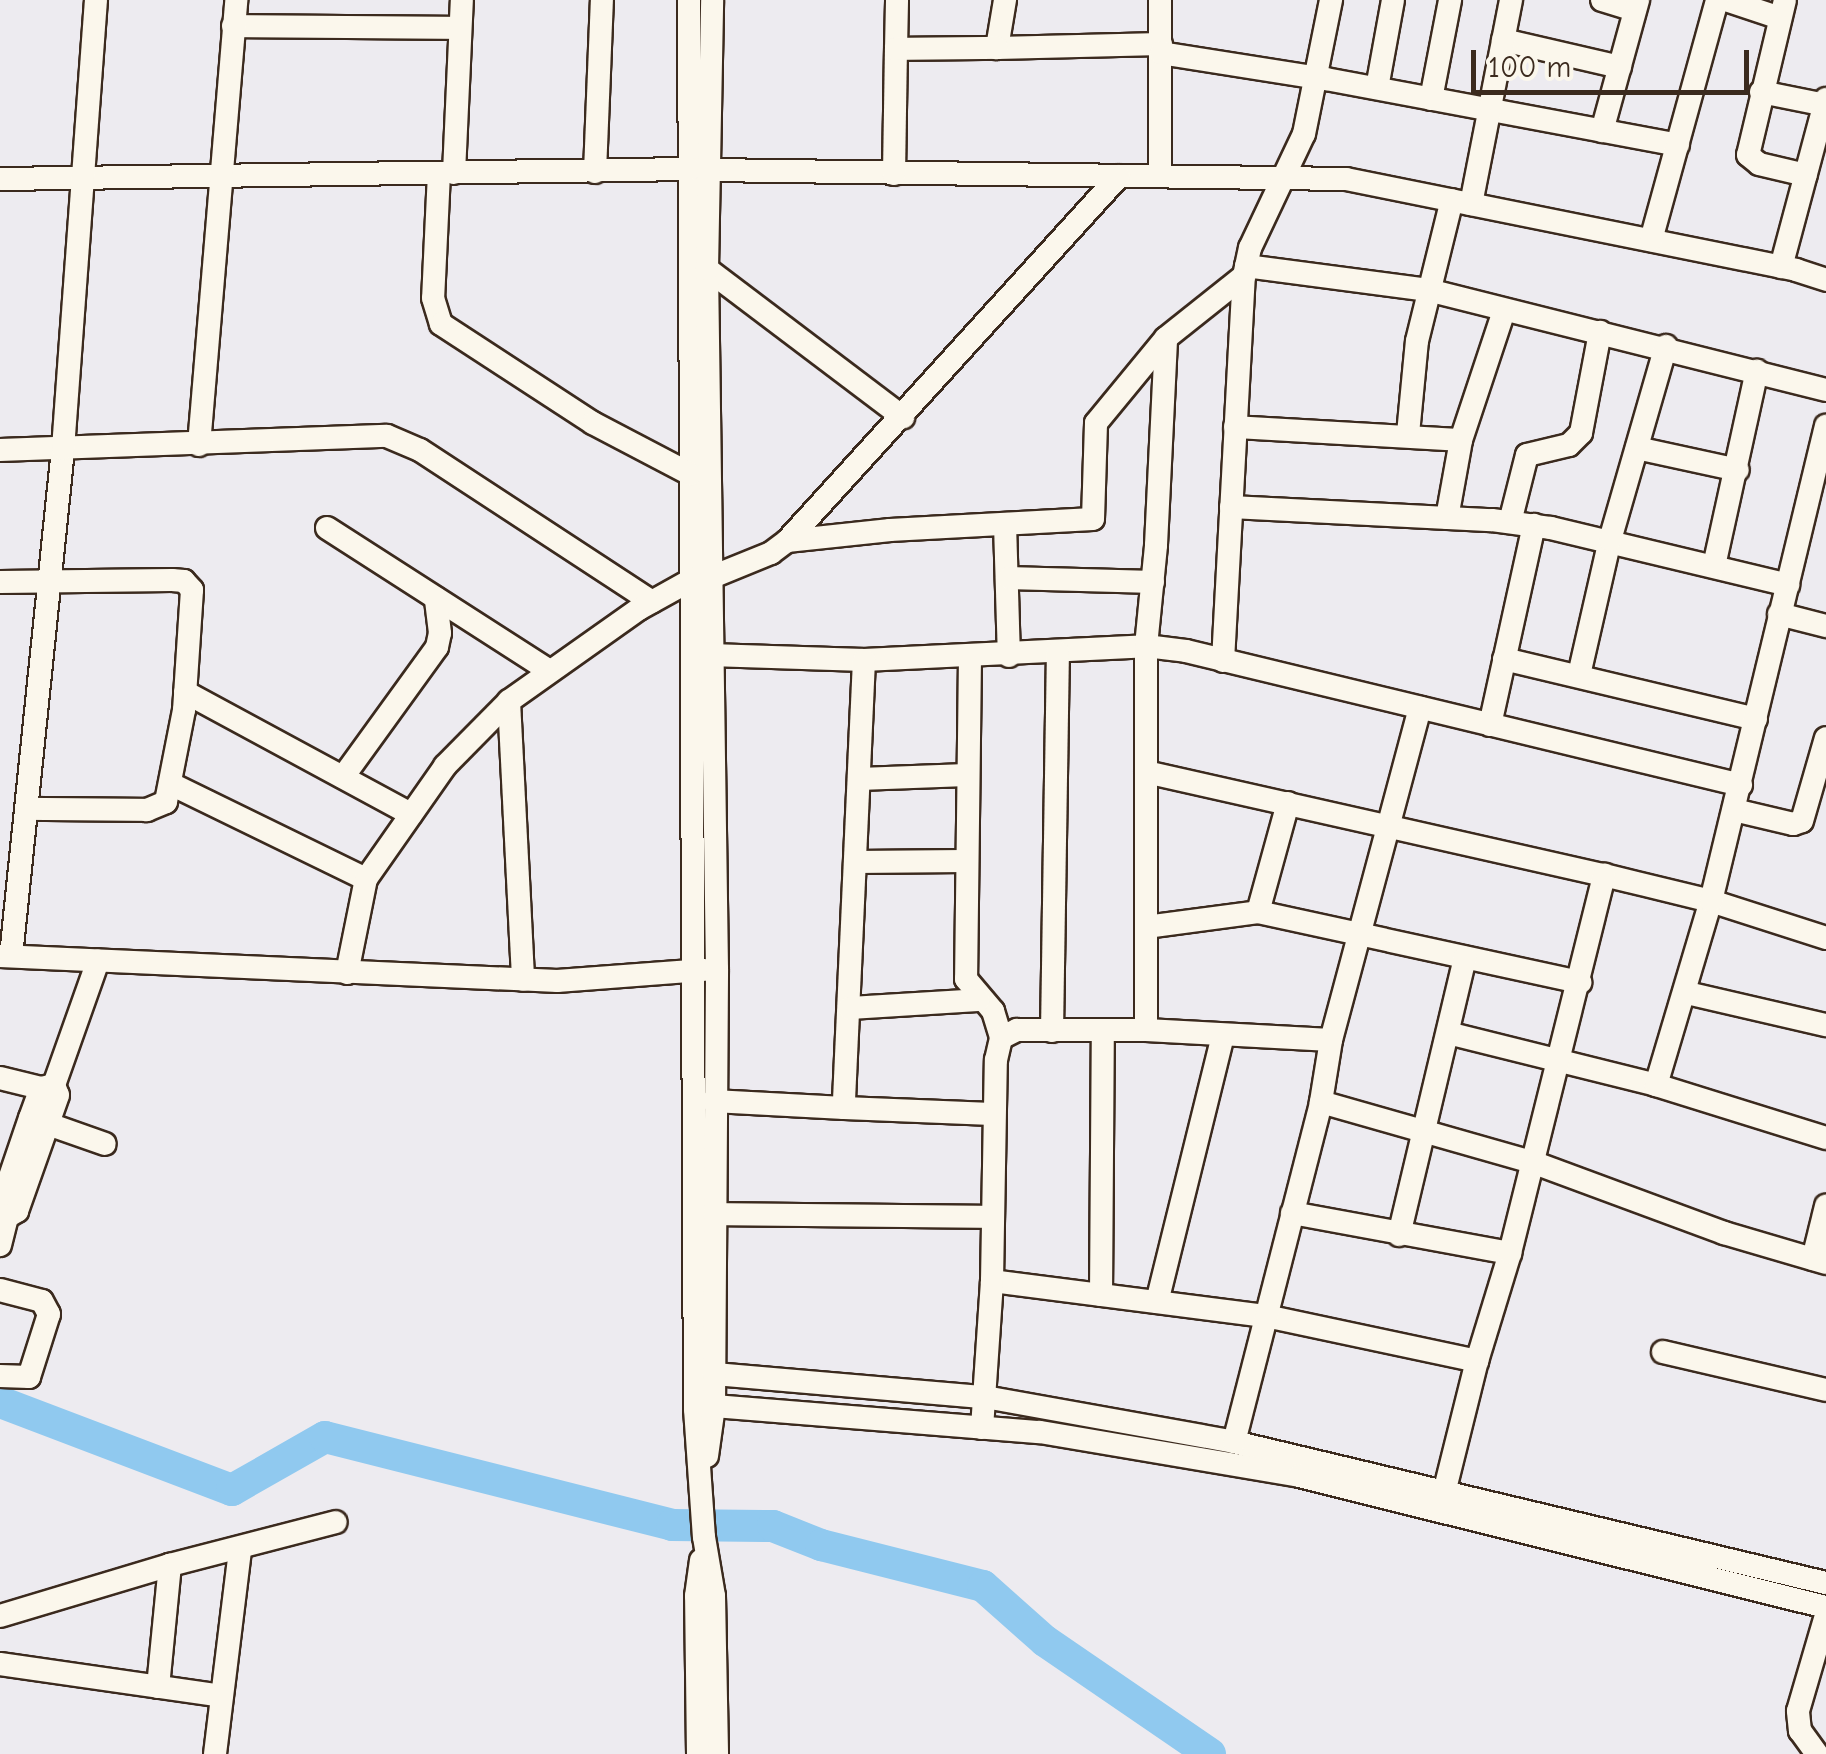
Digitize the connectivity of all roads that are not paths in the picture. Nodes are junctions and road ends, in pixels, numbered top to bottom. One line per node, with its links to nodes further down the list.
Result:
1 (96, 0): 41 (street)
2 (236, 0): 19 (street)
3 (462, 0): 20 (street)
4 (602, 0): 35 (street)
5 (689, 0): 34 (street)
6 (712, 0): 34 (street)
7 (897, 0): 24 (street)
8 (1005, 0): 22 (street)
9 (1160, 0): 23 (street)
10 (1331, 0): 26 (street)
11 (1393, 0): 27 (street)
12 (1450, 0): 29 (street)
13 (1511, 0): 21 (street)
14 (1602, 0): 17 (street)
15 (1717, 0): 33 (street)
16 (1726, 0): 18 (street)
17 (1636, 5): 25 (street)
18 (1783, 9): 28 (street)
19 (233, 26): 20 (street); 37 (street)
20 (460, 28): 36 (street)
21 (1504, 40): 25 (street); 31 (street)
22 (998, 48): 23 (street); 24 (street)
23 (1160, 48): 26 (street); 39 (street)
24 (896, 49): 38 (street)
25 (1620, 67): 32 (street)
26 (1317, 77): 27 (street); 43 (street)
27 (1378, 88): 29 (street)
28 (1761, 92): 30 (street); 40 (street)
29 (1431, 98): 31 (street)
30 (1825, 103): 40 (street)
31 (1491, 110): 32 (street); 45 (street)
32 (1602, 131): 33 (street)
33 (1678, 146): 46 (street)
34 (699, 169): 35 (street); 38 (street); 48 (street); 68 (street)
35 (595, 172): 36 (street)
36 (446, 173): 37 (street); 68 (street)
37 (220, 174): 41 (street); 63 (street)
38 (894, 174): 42 (street)
39 (1160, 175): 42 (street); 43 (street)
40 (1806, 175): 47 (street)
41 (80, 176): 44 (street); 65 (street)
42 (1119, 176): 58 (street)
43 (1285, 178): 45 (street); 49 (street)
44 (0, 179)
45 (1461, 202): 46 (street); 51 (street)
46 (1651, 240): 47 (street)
47 (1781, 267): 50 (street)
48 (707, 269): 58 (street); 78 (street)
49 (1245, 270): 51 (street); 54 (street); 60 (street)
50 (1826, 280)
51 (1428, 290): 52 (street); 61 (street)
52 (1504, 310): 53 (street); 62 (street)
53 (1600, 332): 55 (street); 71 (street)
54 (1166, 338): 72 (street); 82 (street)
55 (1666, 346): 56 (street); 64 (street)
56 (1758, 371): 57 (street); 67 (street)
57 (1826, 390)
58 (903, 416): 75 (street)
59 (1826, 426): 83 (street)
60 (1235, 427): 61 (street); 69 (street)
61 (1408, 434): 62 (street)
62 (1461, 440): 70 (street)
63 (199, 445): 65 (street); 85 (street)
64 (1637, 448): 67 (street); 76 (street)
65 (63, 449): 66 (street); 81 (street)
66 (0, 450)
67 (1738, 470): 77 (street)
68 (690, 474): 78 (street)
69 (1231, 507): 70 (street); 95 (street)
70 (1447, 518): 71 (street)
71 (1510, 522): 73 (street)
72 (1005, 524): 75 (street); 79 (street)
73 (1534, 525): 76 (street); 93 (street)
74 (327, 528): 84 (street)
75 (788, 540): 78 (street)
76 (1610, 540): 77 (street); 97 (street)
77 (1714, 566): 83 (street)
78 (702, 578): 85 (street); 90 (street); 127 (street)
79 (1009, 578): 82 (street); 91 (street)
80 (0, 582): 81 (street)
81 (48, 582): 98 (street); 111 (street)
82 (1153, 582): 88 (street)
83 (1788, 585): 86 (street)
84 (436, 598): 96 (street); 106 (street)
85 (652, 602): 96 (street)
86 (1780, 614): 87 (street); 101 (street)
87 (1826, 626)
88 (1146, 646): 89 (street); 95 (street); 104 (street)
89 (1058, 652): 91 (street); 136 (street)
90 (710, 655): 94 (street); 127 (street)
91 (1009, 656): 92 (street)
92 (970, 657): 94 (street); 105 (street)
93 (1504, 658): 97 (street); 102 (street)
94 (864, 660): 107 (street)
95 (1223, 661): 100 (street)
96 (550, 671): 99 (street)
97 (1579, 675): 101 (street)
98 (185, 692): 106 (street); 108 (street)
99 (509, 701): 113 (street); 129 (street)
100 (1420, 708): 102 (street); 114 (street)
101 (1756, 719): 109 (street)
102 (1490, 725): 109 (street)
103 (1826, 738): 112 (street)
104 (1146, 772): 110 (street); 121 (street)
105 (966, 775): 107 (street); 115 (street)
106 (343, 777): 113 (street)
107 (859, 779): 116 (street)
108 (172, 784): 111 (street); 118 (street)
109 (1740, 785): 112 (street)
110 (1288, 803): 114 (street); 120 (street)
111 (29, 809): 124 (street)
112 (1734, 810): 119 (street)
113 (411, 814): 118 (street)
114 (1390, 828): 117 (street); 122 (street)
115 (966, 861): 116 (street); 132 (street)
116 (855, 862): 133 (street)
117 (1604, 875): 119 (street); 130 (street)
118 (366, 879): 128 (street)
119 (1712, 901): 123 (street); 131 (street)
120 (1258, 912): 121 (street); 122 (street)
121 (1146, 927): 135 (street)
122 (1360, 936): 125 (street); 141 (street)
123 (1826, 937)
124 (6, 956): 126 (street)
125 (1466, 958): 130 (street); 138 (street)
126 (98, 961): 128 (street); 145 (street)
127 (705, 970): 129 (street); 146 (street); 178 (street)
128 (347, 974): 129 (street)
129 (523, 980)
130 (1580, 982): 142 (street)
131 (1687, 993): 134 (street); 144 (street)
132 (980, 1000): 133 (street); 140 (street)
133 (848, 1008): 148 (street)
134 (1826, 1026)
135 (1146, 1030): 137 (street); 139 (street)
136 (1052, 1031): 137 (street); 140 (street)
137 (1103, 1031): 166 (street)
138 (1448, 1032): 142 (street); 151 (street)
139 (1224, 1034): 141 (street); 167 (street)
140 (1001, 1038): 149 (street)
141 (1330, 1040): 147 (street)
142 (1559, 1058): 144 (street); 154 (street)
143 (0, 1078): 145 (street)
144 (1656, 1084): 152 (street)
145 (48, 1086): 150 (street)
146 (713, 1100): 148 (street); 157 (street)
147 (1321, 1102): 151 (street); 156 (street)
148 (844, 1108): 149 (street)
149 (992, 1114): 159 (street)
150 (39, 1121): 153 (street); 158 (street)
151 (1425, 1132): 154 (street); 160 (street)
152 (1826, 1138)
153 (105, 1144)
154 (1532, 1162): 162 (street); 163 (street)
155 (1826, 1206): 163 (street)
156 (1292, 1213): 160 (street); 168 (street)
157 (714, 1214): 159 (street); 171 (street)
158 (4, 1216): 161 (street)
159 (992, 1217): 164 (street)
160 (1399, 1235): 162 (street)
161 (0, 1246)
162 (1510, 1253): 170 (street)
163 (1819, 1261)
164 (992, 1282): 166 (street); 174 (street)
165 (0, 1290): 172 (street)
166 (1102, 1295): 167 (street)
167 (1156, 1302): 168 (street)
168 (1266, 1316): 170 (street); 177 (street)
169 (1662, 1352): 173 (street)
170 (1476, 1361): 179 (street)
171 (714, 1374): 174 (street); 175 (street)
172 (0, 1376)
173 (1826, 1390)
174 (985, 1397): 176 (street); 177 (street)
175 (714, 1406): 176 (street); 178 (street)
176 (982, 1428): 179 (street)
177 (1234, 1442): 179 (street)
178 (703, 1480): 181 (street)
179 (1442, 1500): 184 (street); 185 (street)
180 (336, 1522): 182 (street)
181 (704, 1537): 192 (street); 193 (street)
182 (240, 1550): 183 (street); 190 (street)
183 (170, 1565): 187 (street); 189 (street)
184 (1826, 1583)
185 (1826, 1607)
186 (1826, 1615): 194 (street)
187 (0, 1616)
188 (0, 1664): 189 (street)
189 (158, 1687): 190 (street)
190 (222, 1696): 191 (street)
191 (215, 1754)
192 (698, 1754)
193 (717, 1754)
194 (1817, 1754)

